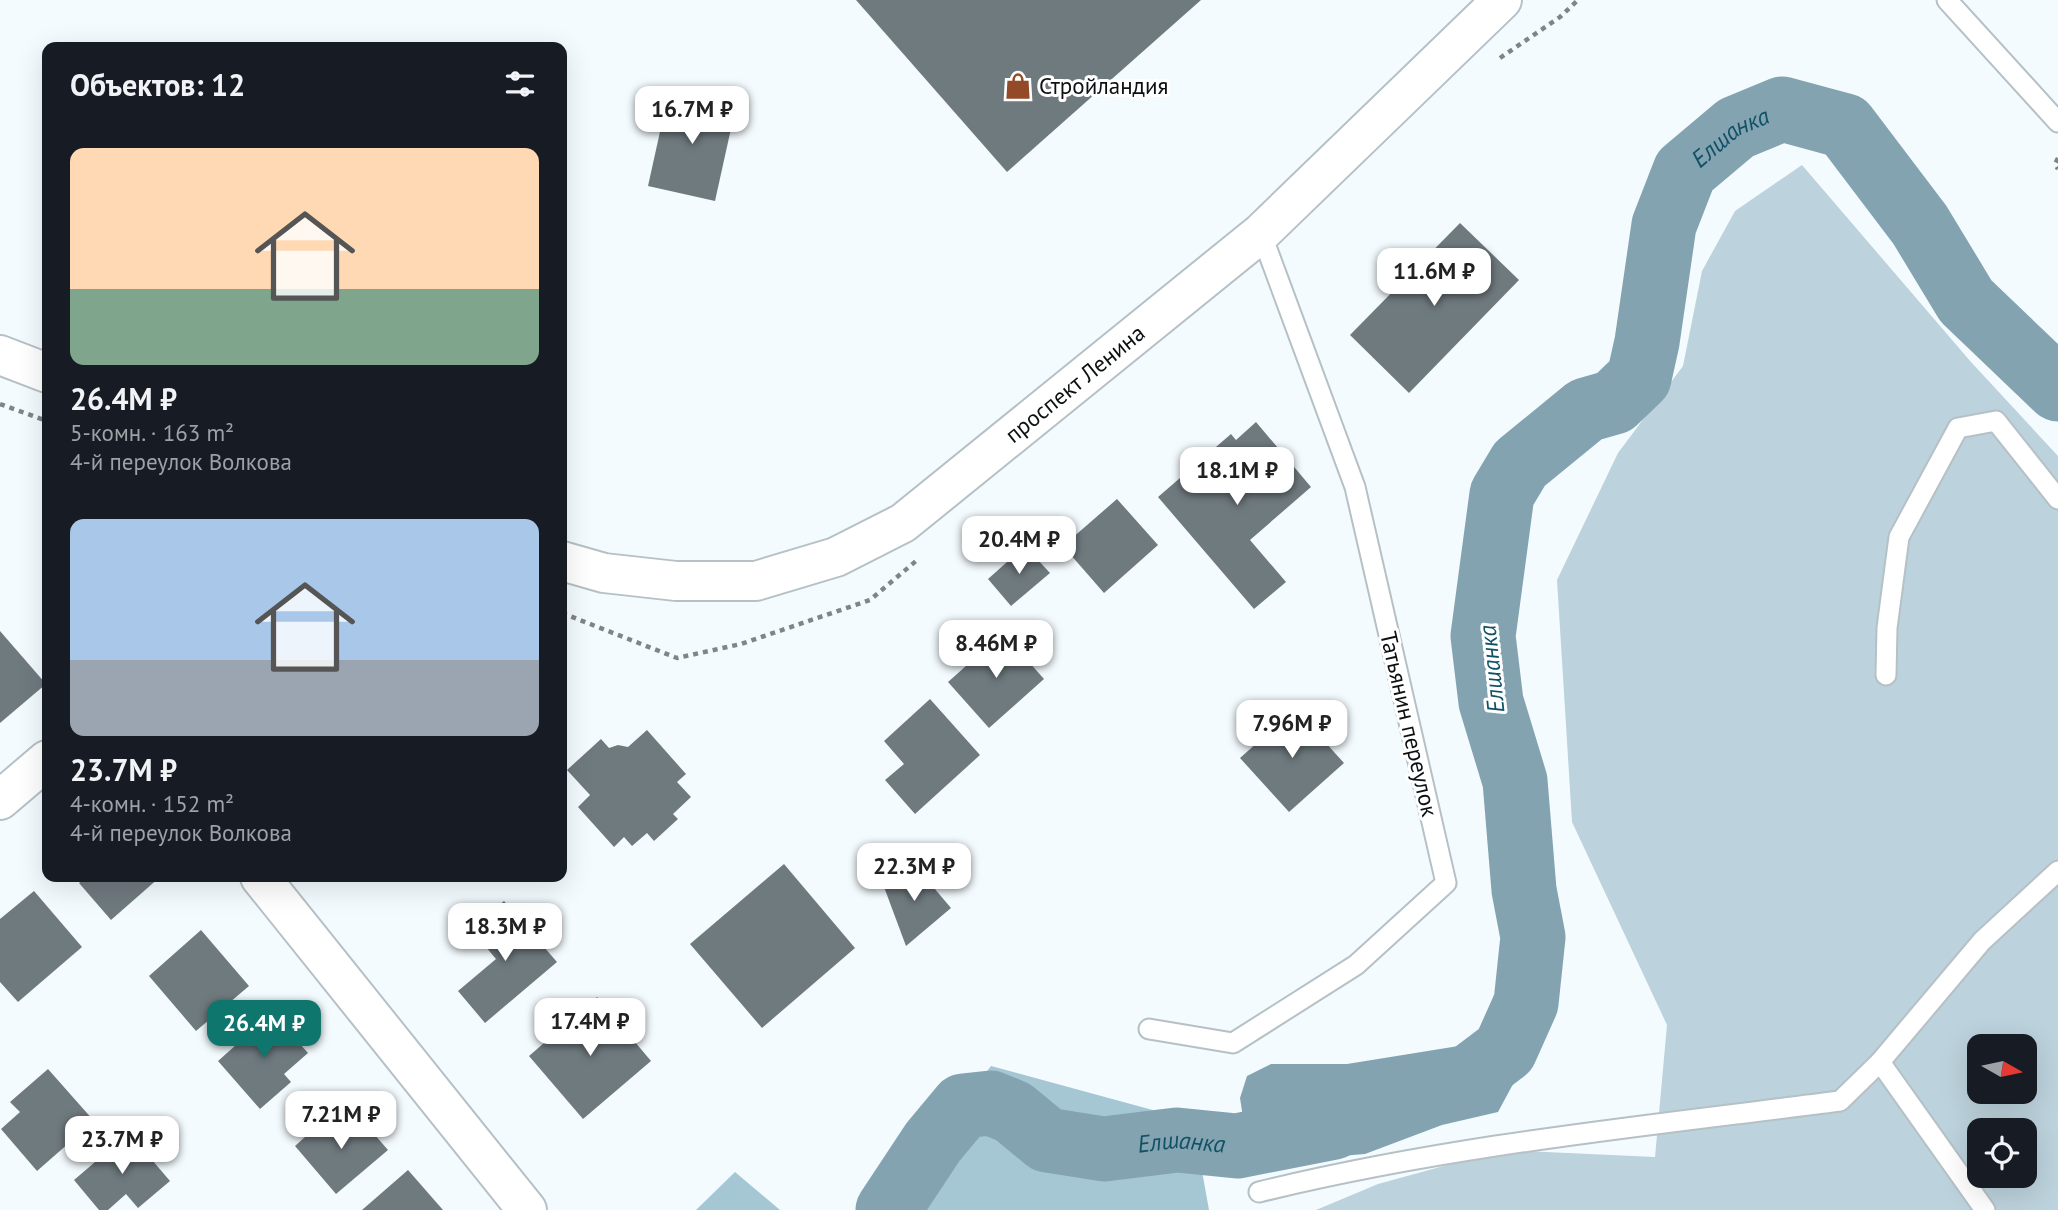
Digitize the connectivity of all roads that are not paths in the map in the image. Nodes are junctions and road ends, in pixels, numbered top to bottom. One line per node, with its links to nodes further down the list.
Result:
1 (1502, 0): 4 (street, проспект Ленина)
2 (1947, 0): 3 (lane)
3 (2058, 122)
4 (1261, 233): 8 (street, проспект Ленина); 14 (lane, Татьянин переулок)
5 (0, 355): 6 (street)
6 (42, 371)
7 (2058, 499): 9 (lane)
8 (567, 562)
9 (1886, 675)
10 (42, 764): 11 (street)
11 (0, 800)
12 (2058, 871): 15 (lane)
13 (264, 882): 17 (street)
14 (1149, 1029)
15 (1880, 1062): 16 (lane); 18 (lane)
16 (1259, 1192)
17 (527, 1210)
18 (1985, 1210)

